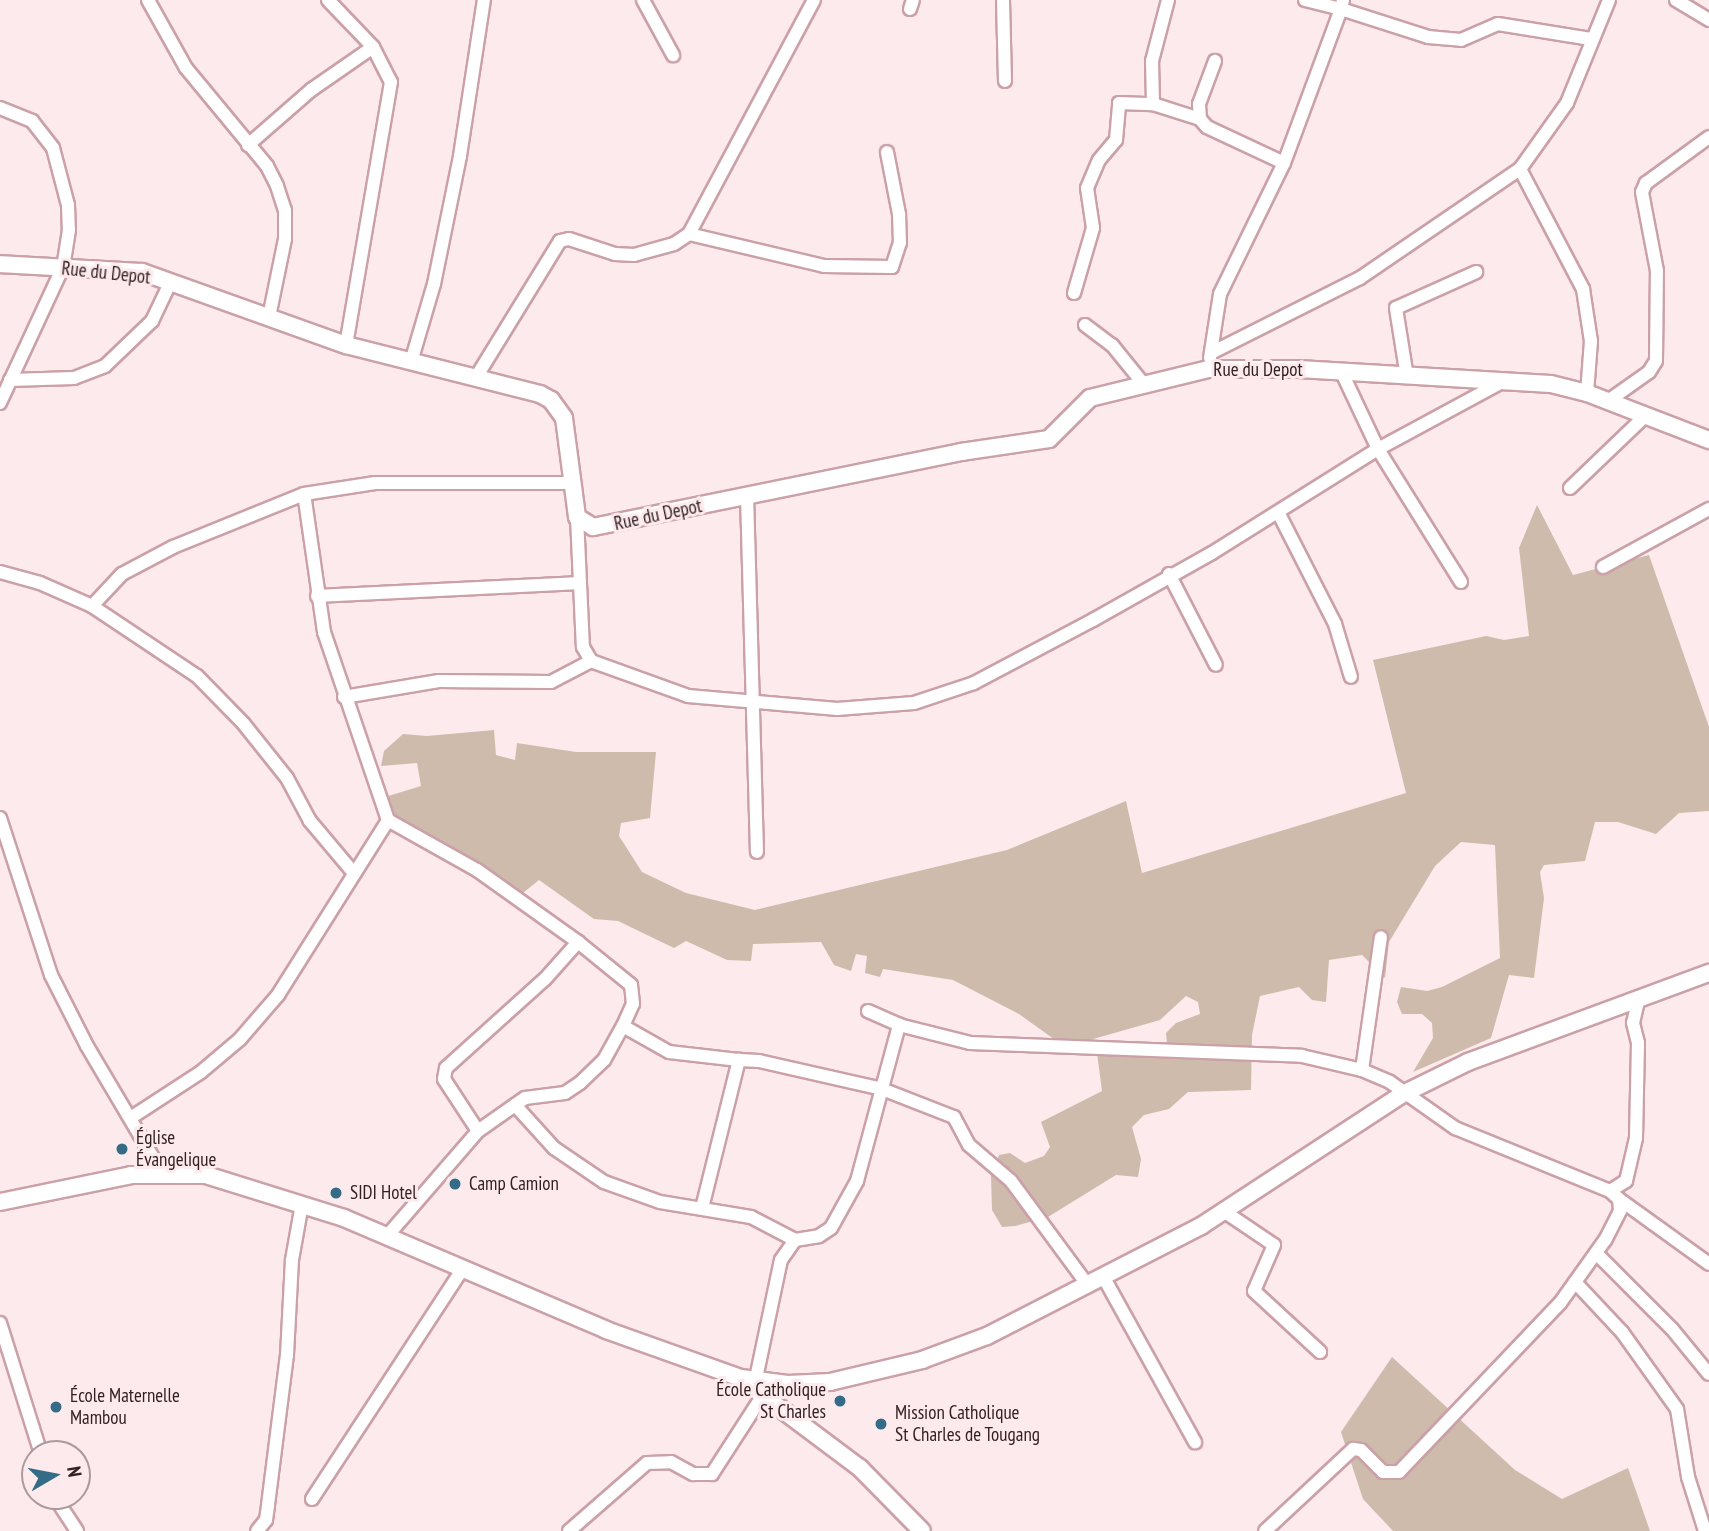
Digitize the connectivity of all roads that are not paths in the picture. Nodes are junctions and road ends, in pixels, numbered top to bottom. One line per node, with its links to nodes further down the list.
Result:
1 (148, 0): 22 (street)
2 (328, 0): 14 (street)
3 (484, 0): 36 (street)
4 (643, 0): 15 (street)
5 (814, 0): 26 (street)
6 (1003, 0): 17 (street)
7 (1168, 0): 18 (street)
8 (1305, 0): 11 (street)
9 (1609, 0): 13 (street)
10 (1676, 0): 12 (street)
11 (1342, 4): 13 (street); 24 (street)
12 (1709, 20)
13 (1591, 39): 25 (street)
14 (373, 47): 22 (street); 34 (street)
15 (673, 55)
16 (1215, 61): 20 (street)
17 (1005, 82)
18 (1153, 104): 20 (street); 31 (street)
19 (0, 108): 28 (street)
20 (1200, 119): 24 (street)
21 (1709, 137): 44 (street)
22 (248, 145): 32 (street)
23 (887, 152): 26 (street)
24 (1284, 163): 35 (street)
25 (1520, 170): 35 (street); 43 (street)
26 (690, 234): 39 (street)
27 (0, 264): 28 (street, Rue du Depot)
28 (63, 267): 30 (street, Rue du Depot); 40 (street)
29 (1476, 272): 38 (street)
30 (171, 281): 32 (street, Rue du Depot); 40 (street)
31 (1074, 293)
32 (269, 317): 34 (street, Rue du Depot)
33 (1085, 326): 41 (street)
34 (346, 345): 36 (street, Rue du Depot)
35 (1209, 361): 37 (street, Rue du Depot); 41 (street, Rue du Depot)
36 (411, 362): 39 (street, Rue du Depot)
37 (1342, 373): 38 (street, Rue du Depot); 48 (street)
38 (1407, 377): 42 (street, Rue du Depot)
39 (475, 379): 49 (street, Rue du Depot)
40 (10, 380): 45 (street)
41 (1142, 382): 52 (street, Rue du Depot)
42 (1502, 382): 43 (street, Rue du Depot); 48 (street)
43 (1587, 393): 44 (street, Rue du Depot)
44 (1608, 401): 46 (street, Rue du Depot)
45 (0, 403)
46 (1646, 415): 47 (street, Rue du Depot); 50 (street)
47 (1705, 443)
48 (1378, 450): 54 (street); 59 (street)
49 (574, 483): 51 (street); 55 (street, Rue du Depot)
50 (1570, 488)
51 (304, 494): 61 (street); 62 (street)
52 (747, 495): 55 (street, Rue du Depot); 67 (street)
53 (1709, 509): 56 (street)
54 (1278, 512): 58 (street); 65 (street)
55 (578, 517): 60 (street)
56 (1603, 567)
57 (0, 572): 62 (street)
58 (1169, 574): 64 (street); 67 (street)
59 (1461, 582)
60 (580, 583): 61 (street); 63 (street)
61 (317, 596): 66 (street)
62 (92, 606): 71 (street)
63 (591, 661): 66 (street); 67 (street)
64 (1216, 665)
65 (1351, 677)
66 (344, 697): 69 (street)
67 (753, 704): 70 (street)
68 (0, 818): 84 (street)
69 (388, 821): 71 (street); 73 (street)
70 (757, 852)
71 (354, 872): 84 (street)
72 (1381, 937): 80 (street)
73 (578, 942): 78 (street); 85 (street)
74 (1709, 972): 75 (street)
75 (1638, 1001): 82 (street); 87 (street)
76 (868, 1011): 77 (street)
77 (900, 1025): 80 (street); 81 (street)
78 (623, 1026): 79 (street); 83 (street)
79 (739, 1060): 81 (street); 90 (street)
80 (1363, 1070): 82 (street)
81 (882, 1089): 93 (street); 99 (street)
82 (1403, 1094): 87 (street); 91 (street)
83 (514, 1105): 85 (street); 90 (street)
84 (132, 1117): 86 (street)
85 (478, 1131): 92 (street)
86 (162, 1173): 88 (street); 89 (street)
87 (1614, 1195): 94 (street); 95 (street)
88 (0, 1202)
89 (302, 1203): 92 (street); 109 (street)
90 (702, 1208): 93 (street)
91 (1225, 1212): 97 (street); 101 (street)
92 (388, 1235): 96 (street)
93 (795, 1240): 103 (street)
94 (1596, 1253): 98 (street); 102 (street)
95 (1709, 1264)
96 (464, 1267): 103 (street); 106 (street)
97 (1104, 1278): 99 (street); 105 (street)
98 (1575, 1282): 112 (street); 113 (street)
99 (1087, 1284): 103 (street)
100 (0, 1323): 104 (street)
101 (1320, 1352)
102 (1709, 1374)
103 (753, 1385): 110 (street); 111 (street)
104 (37, 1440)
105 (1195, 1442)
106 (312, 1499)
107 (63, 1510): 108 (street)
108 (77, 1531)
109 (257, 1531)
110 (569, 1531)
111 (922, 1531)
112 (1265, 1531)
113 (1705, 1531)

